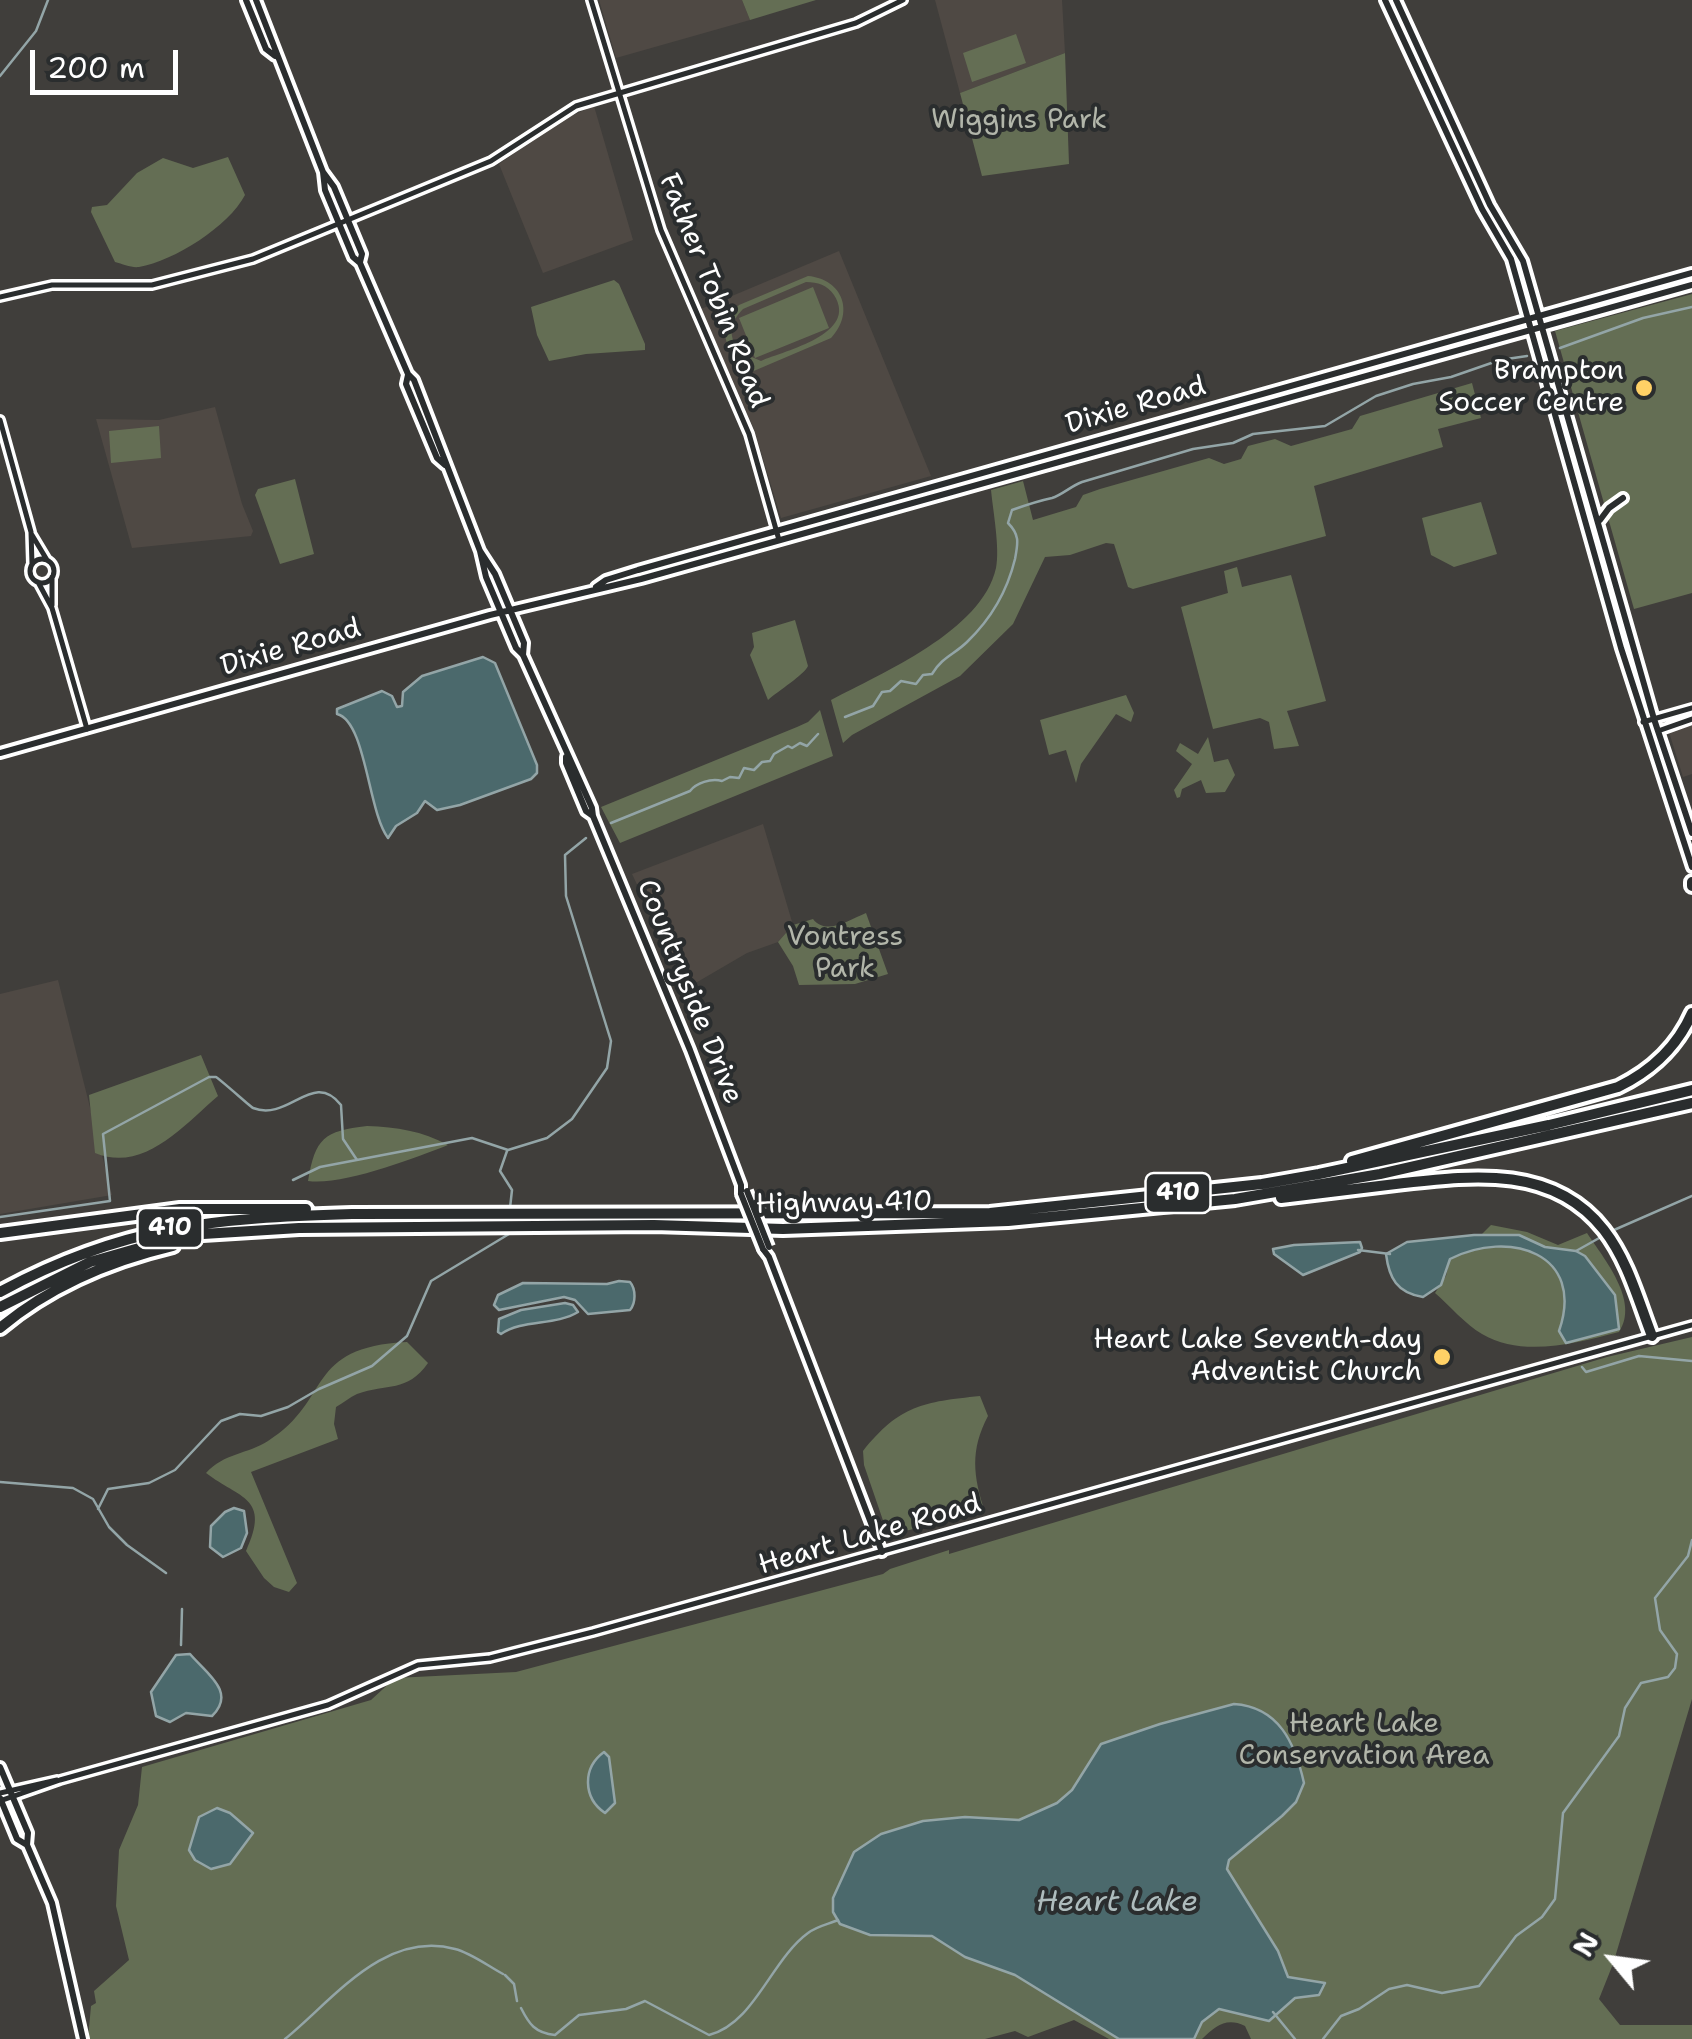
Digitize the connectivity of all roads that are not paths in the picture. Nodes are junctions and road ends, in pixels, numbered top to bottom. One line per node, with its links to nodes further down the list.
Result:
1 (246, 0): 7 (main road, Countryside Drive)
2 (256, 0): 7 (main road, Countryside Drive)
3 (592, 0): 8 (street, Father Tobin Road)
4 (903, 0): 8 (street)
5 (1386, 0): 17 (main road)
6 (1396, 0): 16 (main road)
7 (276, 57): 9 (main road, Countryside Drive)
8 (619, 92): 10 (street); 26 (street, Father Tobin Road)
9 (323, 172): 10 (main road, Countryside Drive); 11 (main road, Countryside Drive)
10 (348, 219): 11 (street); 12 (main road, Countryside Drive)
11 (339, 222): 12 (main road, Countryside Drive); 15 (street)
12 (360, 263): 27 (main road, Countryside Drive)
13 (1692, 274): 16 (main road, Dixie Road)
14 (1692, 285): 18 (main road, Dixie Road)
15 (0, 297)
16 (1540, 316): 17 (main road, Dixie Road); 18 (main road)
17 (1528, 320): 19 (main road); 26 (main road, Dixie Road)
18 (1542, 327): 19 (main road, Dixie Road); 22 (main road)
19 (1530, 330): 23 (main road); 26 (main road, Dixie Road)
20 (0, 420): 25 (street)
21 (1623, 498): 24 (main road)
22 (1594, 504): 23 (main road); 24 (main road)
23 (1583, 506): 39 (main road)
24 (1599, 521): 38 (main road)
25 (31, 532): 28 (street); 29 (street)
26 (778, 536): 33 (main road, Dixie Road)
27 (480, 551): 33 (main road, Countryside Drive); 34 (main road, Countryside Drive)
28 (47, 560): 29 (street); 30 (street)
29 (32, 564): 31 (street)
30 (52, 577): 31 (street); 32 (street)
31 (38, 582): 32 (street)
32 (52, 608): 40 (street)
33 (510, 611): 34 (main road, Dixie Road); 35 (main road, Countryside Drive)
34 (501, 612): 35 (main road, Countryside Drive); 40 (main road, Dixie Road)
35 (523, 655): 59 (main road, Countryside Drive, bridge)
36 (1692, 708): 38 (street)
37 (1692, 718): 41 (street)
38 (1654, 719): 39 (street); 41 (main road)
39 (1644, 722): 42 (main road)
40 (87, 728): 43 (main road, Dixie Road)
41 (1658, 730): 42 (street); 44 (main road)
42 (1647, 734): 45 (main road)
43 (0, 753)
44 (1692, 833)
45 (1692, 867)
46 (1692, 1013): 49 (highway)
47 (1692, 1090): 49 (highway, Highway 410 / 410)
48 (1692, 1102): 50 (highway, Highway 410 / 410)
49 (1262, 1184): 51 (highway, Highway 410 / 410)
50 (1235, 1199): 52 (highway, Highway 410 / 410); 58 (highway)
51 (352, 1214): 53 (highway); 54 (highway, Highway 410 / 410)
52 (298, 1228): 55 (highway, Highway 410 / 410); 57 (highway)
53 (0, 1233)
54 (0, 1292)
55 (0, 1307)
56 (1692, 1325): 58 (street, Heart Lake Road)
57 (0, 1328)
58 (1652, 1336): 59 (street, Heart Lake Road)
59 (882, 1552): 61 (street, Heart Lake Road)
60 (0, 1768): 61 (main road)
61 (11, 1794): 62 (street, Heart Lake Road); 63 (main road)
62 (0, 1798): 63 (main road)
63 (26, 1846): 64 (main road)
64 (83, 2039)

